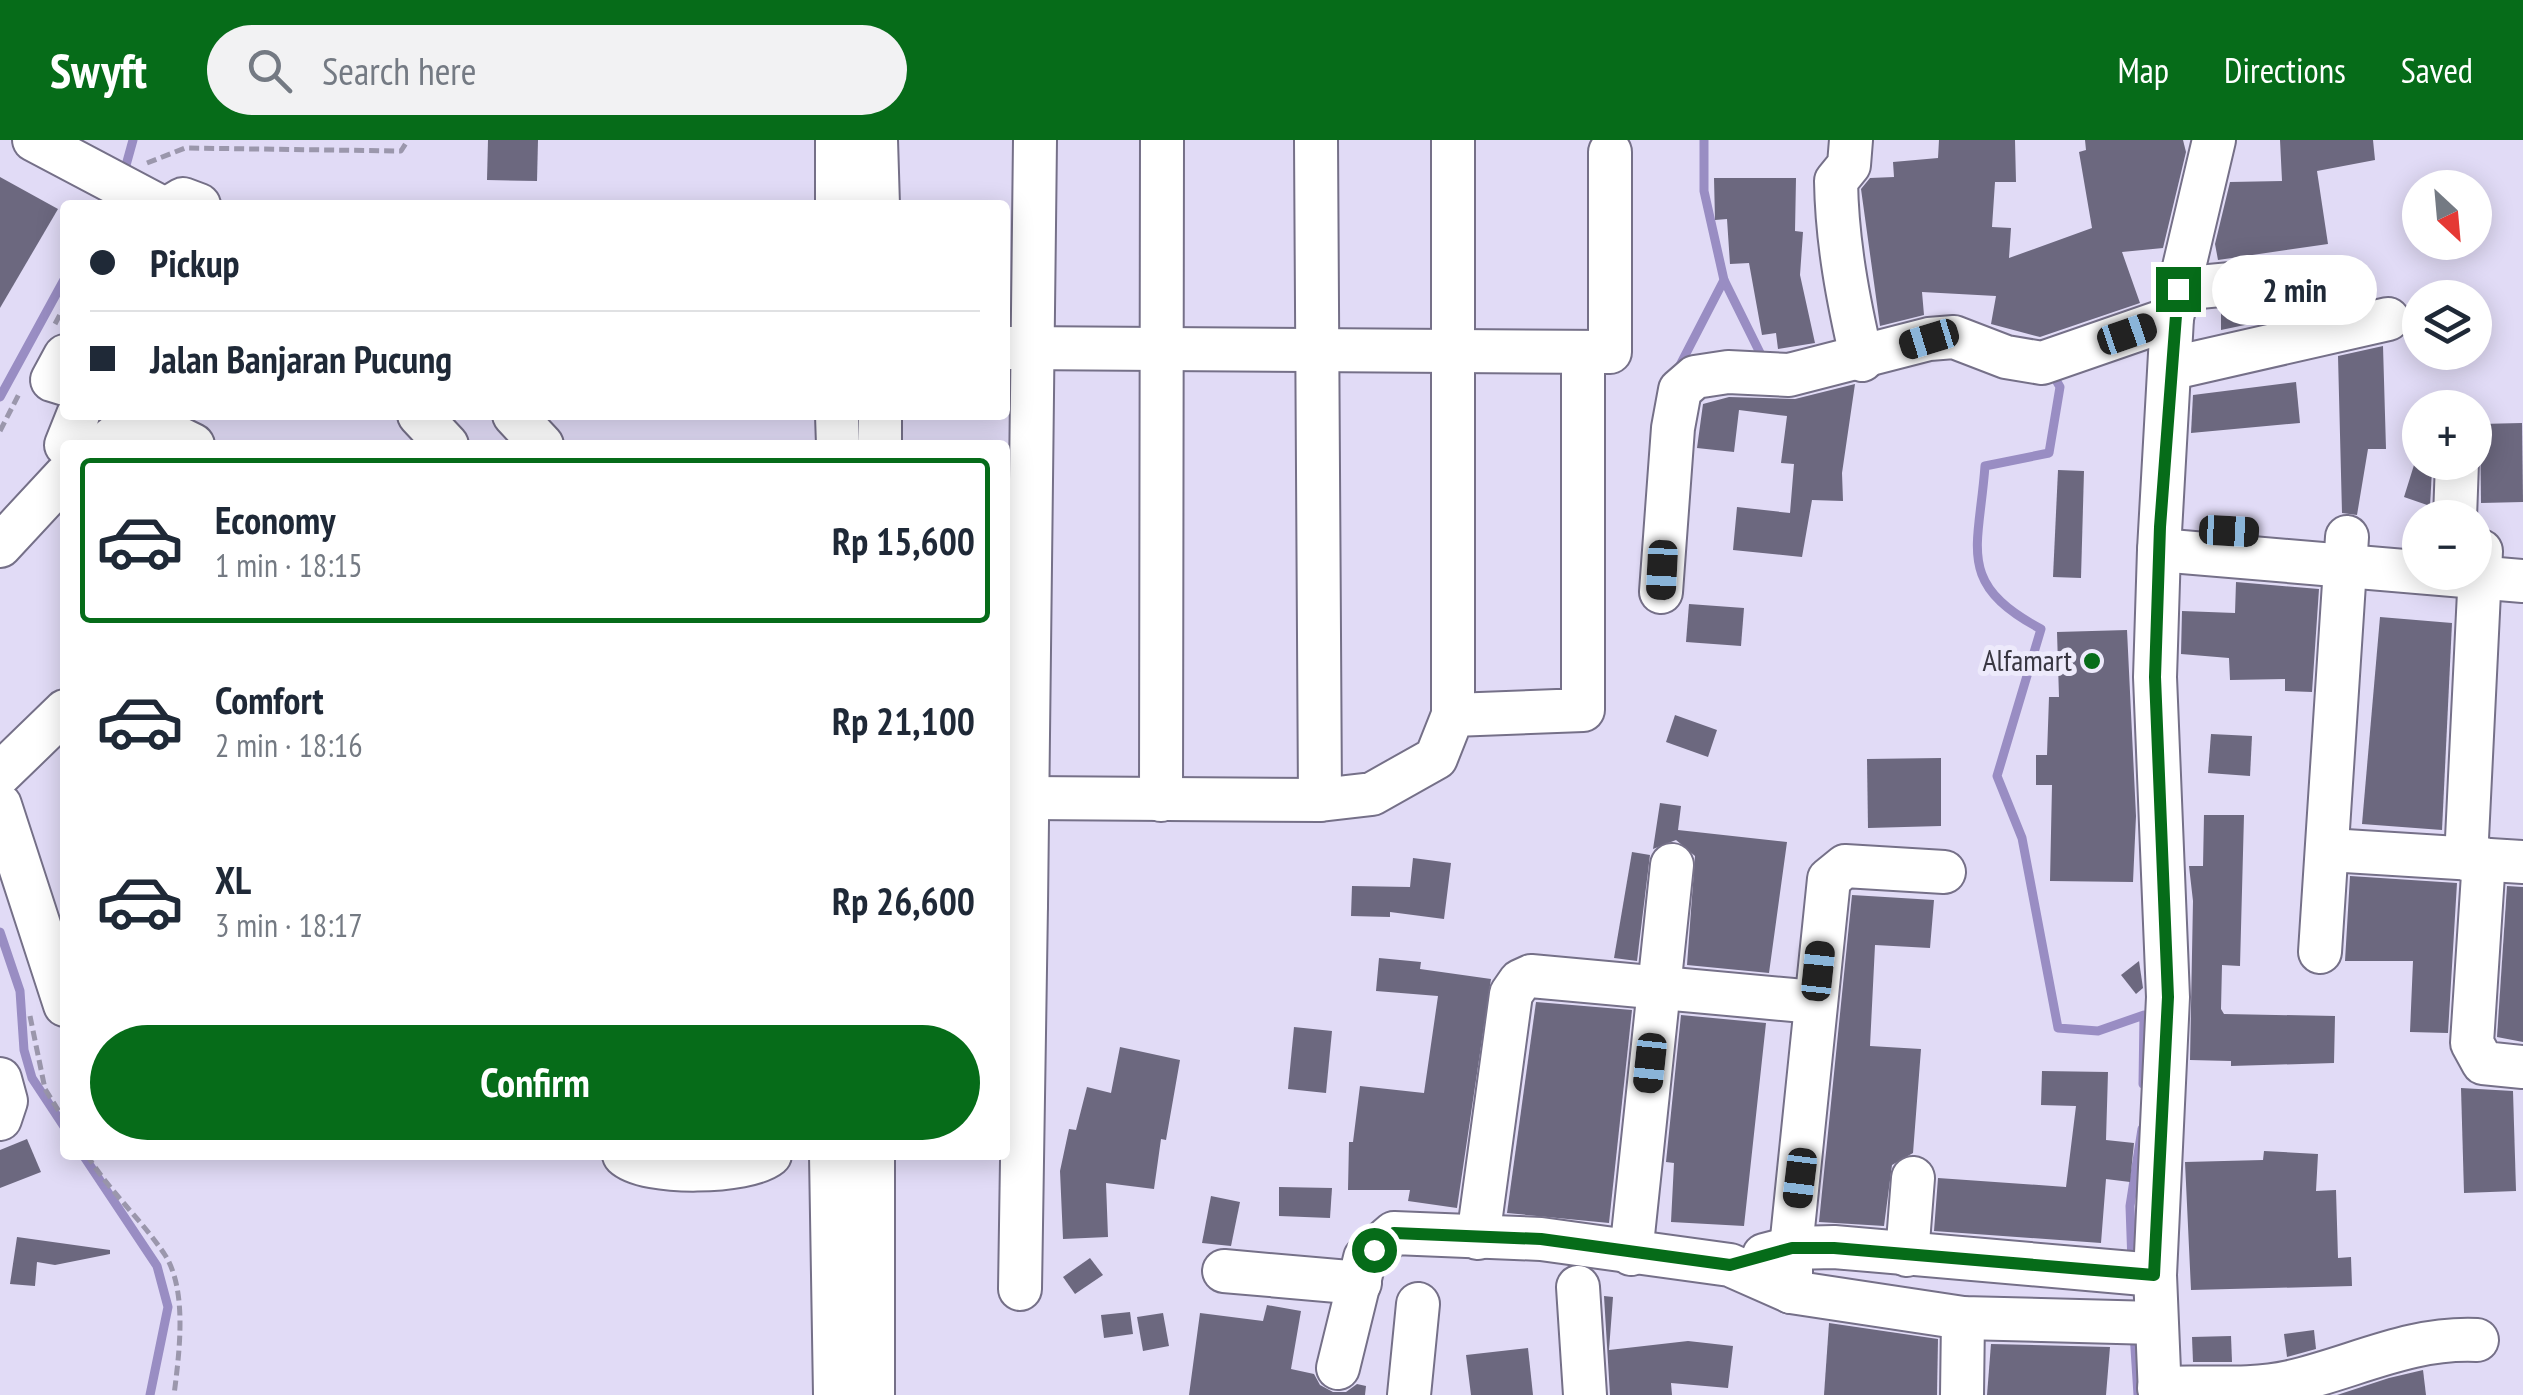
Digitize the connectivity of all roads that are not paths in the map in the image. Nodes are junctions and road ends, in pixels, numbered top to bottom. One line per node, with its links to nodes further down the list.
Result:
1 (34, 140): 11 (street)
2 (837, 140): 12 (street)
3 (876, 140): 13 (street)
4 (1035, 140): 17 (street)
5 (1162, 140): 18 (street)
6 (1316, 140): 19 (street)
7 (1452, 140): 20 (street)
8 (1851, 140): 22 (street)
9 (2214, 140): 15 (street)
10 (1610, 152): 21 (street)
11 (152, 200)
12 (837, 200)
13 (878, 200)
14 (2273, 280): 15 (street)
15 (2175, 303): 22 (street); 24 (street)
16 (2388, 319): 24 (street)
17 (1020, 348): 18 (street); 47 (street)
18 (1162, 350): 19 (street); 48 (street)
19 (1317, 351): 20 (street); 49 (street)
20 (1453, 353): 21 (street); 44 (street)
21 (1583, 353): 44 (street)
22 (1862, 360): 43 (street)
23 (60, 365): 25 (street)
24 (2173, 368): 35 (street)
25 (60, 382)
26 (131, 420): 30 (street)
27 (143, 420): 31 (street)
28 (424, 420): 32 (street)
29 (519, 420): 33 (street)
30 (109, 440)
31 (184, 440)
32 (442, 440)
33 (537, 440)
34 (56, 483): 36 (street)
35 (2160, 538): 38 (street); 76 (street)
36 (0, 546)
37 (2402, 547): 38 (street)
38 (2346, 553): 39 (street); 51 (street)
39 (2402, 555)
40 (2492, 559): 41 (street)
41 (2523, 580)
42 (2490, 590): 52 (street)
43 (1661, 592)
44 (1453, 715): 49 (street)
45 (60, 716): 46 (street)
46 (0, 774)
47 (1028, 798): 48 (street); 55 (street)
48 (1162, 800): 49 (street)
49 (1320, 800)
50 (0, 805): 56 (street)
51 (2329, 850): 52 (street); 57 (street)
52 (2491, 860): 61 (street)
53 (1672, 864): 59 (street)
54 (1944, 872): 60 (street)
55 (1016, 905): 79 (street)
56 (51, 907): 58 (street)
57 (2320, 952)
58 (60, 970)
59 (1658, 986): 60 (street); 70 (street); 72 (street)
60 (1814, 1002): 71 (street)
61 (2523, 1066)
62 (0, 1080): 63 (street)
63 (0, 1119)
64 (638, 1160): 65 (street)
65 (762, 1160)
66 (804, 1160): 87 (street)
67 (831, 1160): 88 (street)
68 (873, 1160): 89 (street)
69 (1913, 1178): 73 (street)
70 (1478, 1238): 72 (street); 77 (street)
71 (1792, 1248): 73 (street); 74 (street); 80 (street)
72 (1631, 1254): 74 (street)
73 (1906, 1255): 76 (street)
74 (1730, 1265): 80 (street)
75 (1224, 1271): 77 (street)
76 (2136, 1274): 83 (street)
77 (1360, 1282): 85 (street)
78 (1578, 1286): 91 (street)
79 (1020, 1289)
80 (1791, 1292): 82 (street)
81 (1418, 1304): 90 (street)
82 (1963, 1318): 83 (street); 92 (street)
83 (2139, 1323): 86 (street)
84 (2477, 1340): 86 (street)
85 (1338, 1368)
86 (2160, 1391)
87 (807, 1395)
88 (835, 1395)
89 (873, 1395)
90 (1409, 1395)
91 (1586, 1395)
92 (1962, 1395)

